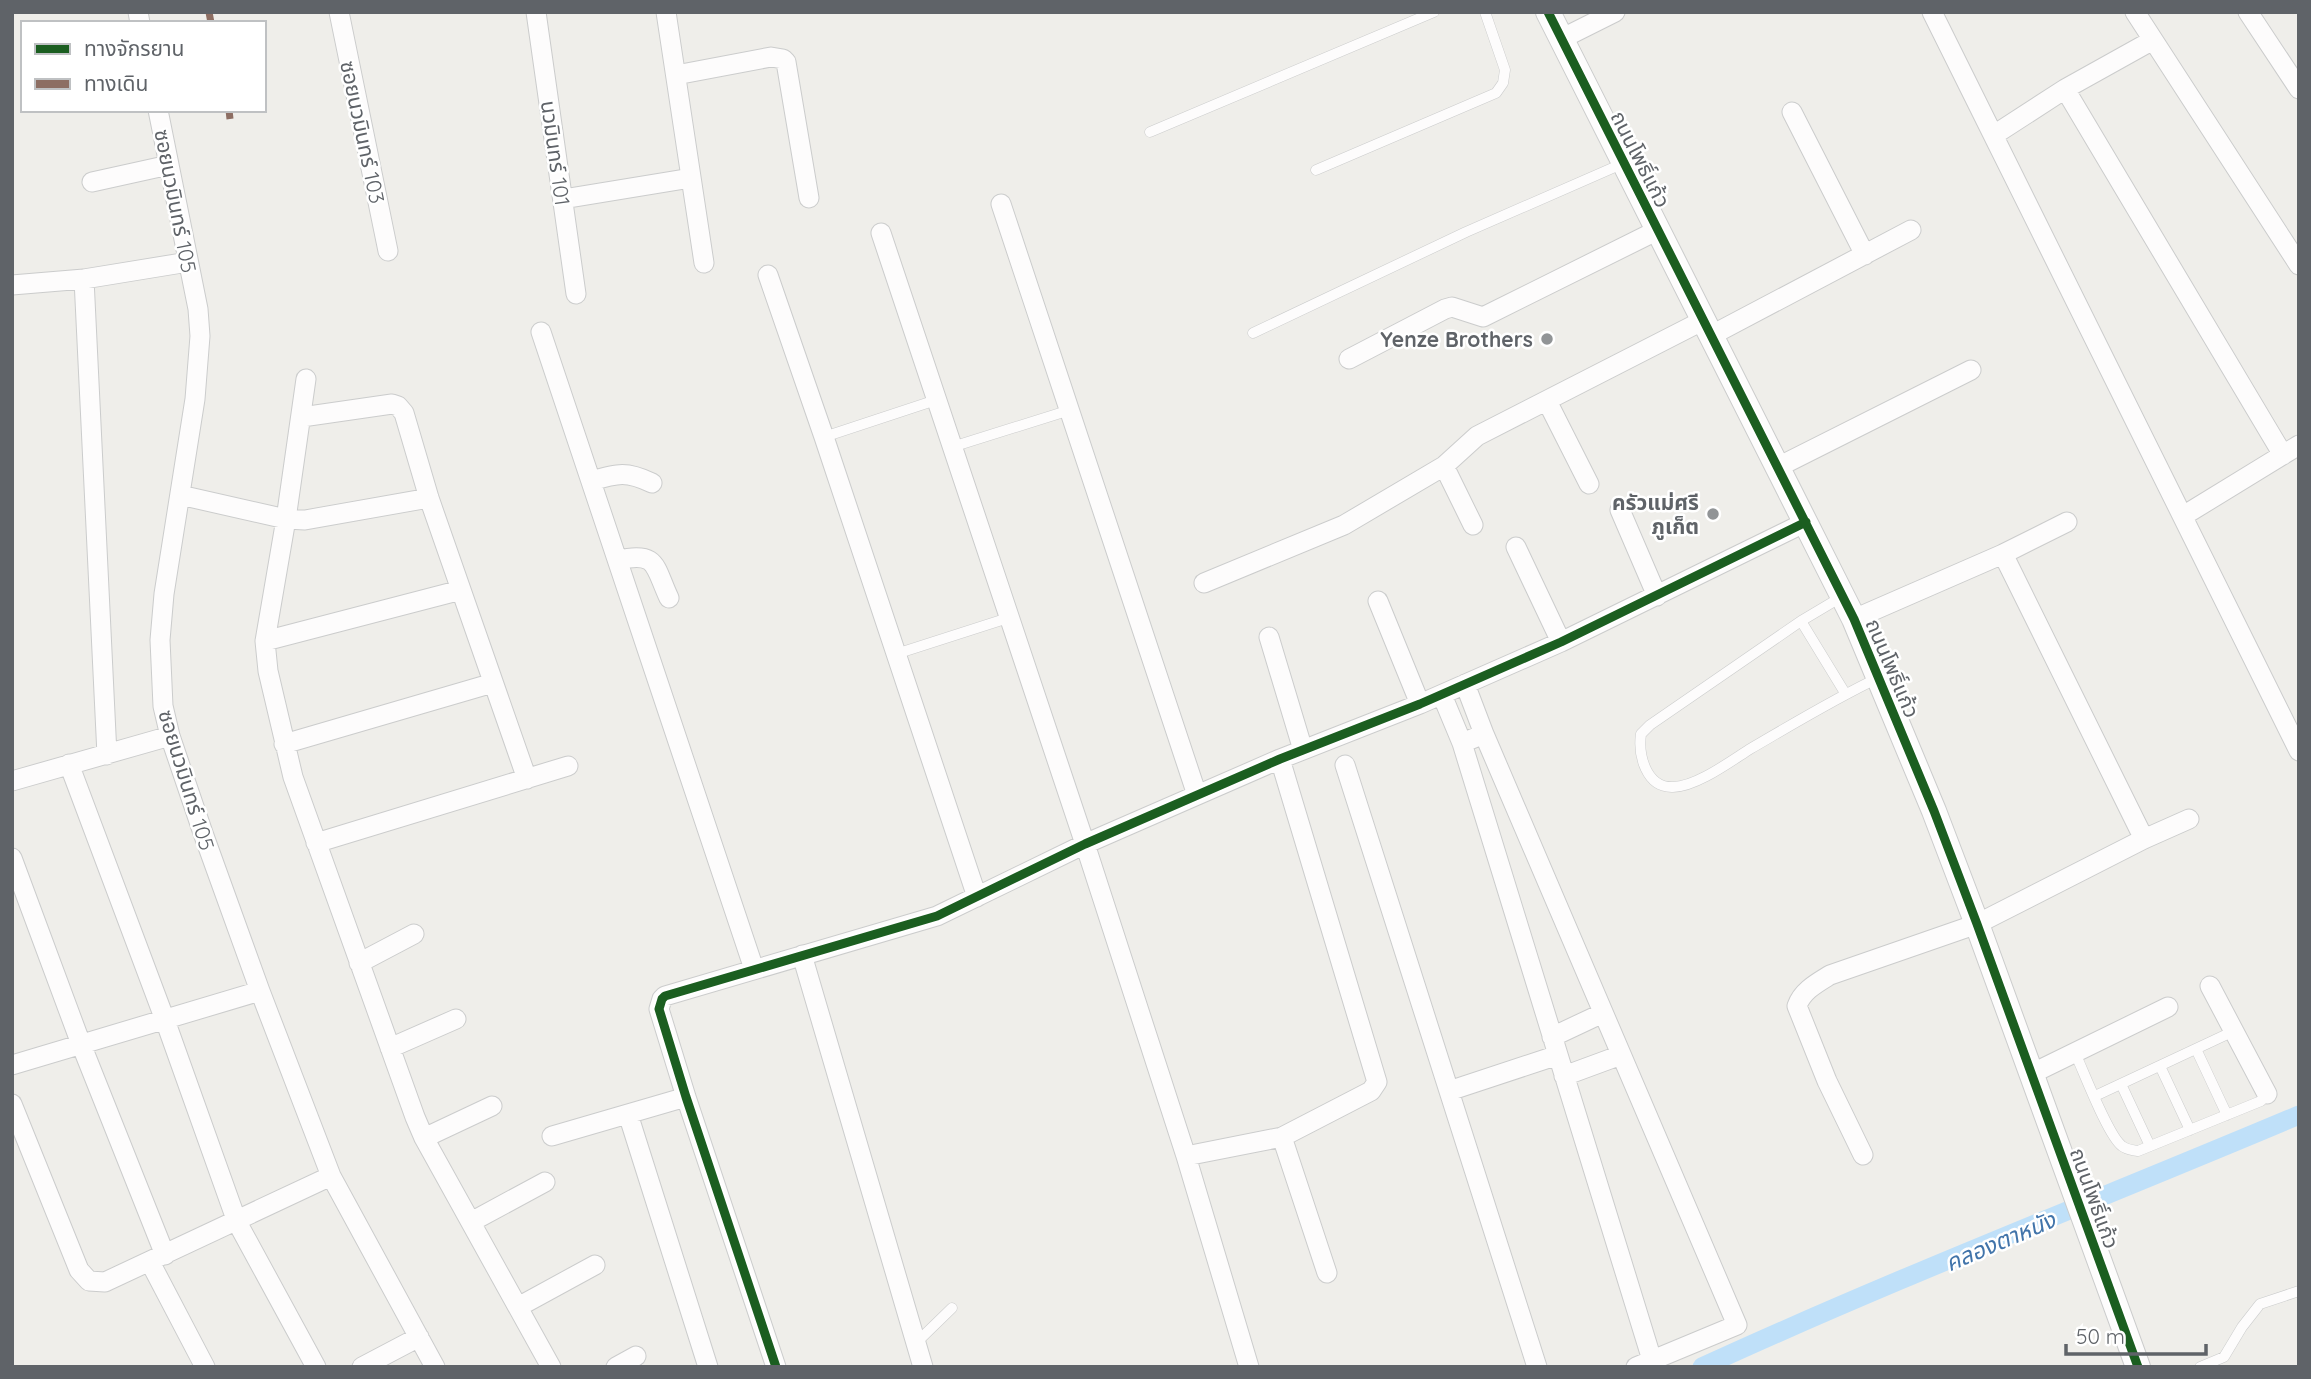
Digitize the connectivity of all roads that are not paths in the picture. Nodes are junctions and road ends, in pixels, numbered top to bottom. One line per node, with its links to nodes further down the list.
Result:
1 (339, 12): 31 (street, ซอยนวมินทร์ 103)
2 (536, 12): 26 (street, นวมินทร์ 101)
3 (666, 12): 13 (street)
4 (1434, 12): 18 (lane)
5 (1485, 12): 22 (lane)
6 (1548, 12): 11 (street, ถนนโพธิ์แก้ว)
7 (1615, 12): 11 (street)
8 (1932, 12): 19 (street)
9 (2135, 12): 12 (street)
10 (2248, 12): 15 (street)
11 (1561, 39): 20 (street, ถนนโพธิ์แก้ว)
12 (2153, 40): 14 (street); 35 (street)
13 (676, 75): 23 (street); 25 (street)
14 (2065, 89): 19 (street); 52 (street)
15 (2299, 89)
16 (158, 112): 21 (street, ซอยนวมินทร์ 105)
17 (1792, 112): 32 (street)
18 (1150, 132)
19 (1994, 135): 61 (street)
20 (1624, 163): 28 (street, ถนนโพธิ์แก้ว); 42 (lane)
21 (169, 165): 24 (street); 33 (street, ซอยนวมินทร์ 105)
22 (1316, 170)
23 (691, 178): 26 (street); 34 (street)
24 (92, 182)
25 (809, 198)
26 (563, 199): 39 (street, นวมินทร์ 101)
27 (1001, 204): 48 (street)
28 (1657, 230): 40 (street, ถนนโพธิ์แก้ว); 43 (street)
29 (1911, 230): 32 (street)
30 (881, 233): 46 (street)
31 (388, 251)
32 (1865, 255): 40 (street)
33 (188, 262): 37 (street); 58 (street, ซอยนวมินทร์ 105)
34 (704, 264)
35 (2299, 265)
36 (768, 275): 50 (street)
37 (84, 279): 38 (street); 94 (street)
38 (12, 285)
39 (576, 294)
40 (1706, 328): 47 (street); 54 (street, ถนนโพธิ์แก้ว)
41 (541, 332): 55 (street)
42 (1253, 333)
43 (1349, 359)
44 (1971, 370): 54 (street)
45 (306, 379): 49 (street)
46 (936, 400): 50 (lane); 51 (street)
47 (1547, 401): 53 (street); 57 (street)
48 (1070, 410): 51 (lane); 101 (street)
49 (302, 417): 59 (street); 62 (street)
50 (824, 437): 81 (street)
51 (951, 447): 75 (street)
52 (2291, 450): 61 (street)
53 (1444, 466): 65 (street); 69 (street)
54 (1777, 467): 63 (street, ถนนโพธิ์แก้ว)
55 (591, 481): 56 (street); 68 (street)
56 (652, 483)
57 (1589, 484)
58 (180, 495): 62 (street); 89 (street, ซอยนวมินทร์ 105)
59 (429, 498): 62 (street); 70 (street)
60 (1620, 510): 71 (street)
61 (2183, 516): 93 (street)
62 (286, 519): 79 (street)
63 (1806, 522): 71 (street); 72 (street, ถนนโพธิ์แก้ว)
64 (2067, 522): 67 (street)
65 (1473, 525)
66 (1516, 547): 80 (street)
67 (2003, 554): 76 (street); 105 (street)
68 (618, 560): 73 (street); 114 (street)
69 (1204, 583)
70 (461, 590): 79 (street); 83 (street)
71 (1657, 596): 80 (street)
72 (1843, 596): 76 (street, ถนนโพธิ์แก้ว); 77 (lane)
73 (669, 598)
74 (1378, 601): 87 (street)
75 (1008, 618): 81 (lane); 107 (street)
76 (1854, 619): 82 (street, ถนนโพธิ์แก้ว)
77 (1801, 621): 85 (lane); 85 (lane)
78 (1269, 637): 92 (street)
79 (265, 641): 91 (street)
80 (1560, 642): 84 (street)
81 (896, 653): 109 (street)
82 (1879, 678): 85 (lane); 110 (street, ถนนโพธิ์แก้ว)
83 (493, 683): 91 (street); 99 (street)
84 (1465, 684): 86 (street); 88 (street)
85 (1845, 694)
86 (1442, 695): 87 (street); 90 (street)
87 (1420, 704): 92 (street)
88 (1484, 734): 90 (street); 102 (street)
89 (170, 736): 94 (street); 116 (street, ซอยนวมินทร์ 105)
90 (1462, 743): 104 (street)
91 (284, 744): 106 (street)
92 (1303, 750): 95 (street)
93 (2299, 751)
94 (107, 755): 96 (street)
95 (1280, 759): 101 (street); 143 (street)
96 (69, 765): 100 (street); 120 (street)
97 (1345, 765): 133 (street)
98 (568, 766): 99 (street)
99 (527, 779): 106 (street)
100 (12, 781)
101 (1197, 795): 107 (street)
102 (1519, 817): 104 (street); 118 (street)
103 (2189, 819): 105 (street)
104 (1488, 829): 123 (street)
105 (2144, 839): 110 (street)
106 (316, 844): 113 (street)
107 (1085, 844): 109 (street); 147 (street)
108 (12, 858): 122 (street)
109 (977, 897): 112 (street)
110 (1977, 924): 130 (street, ถนนโพธิ์แก้ว); 146 (street)
111 (414, 934): 113 (street)
112 (802, 955): 114 (street); 159 (street)
113 (359, 962): 124 (street)
114 (754, 970): 136 (street)
115 (2210, 986): 121 (street)
116 (260, 991): 120 (street); 148 (street, ซอยนวมินทร์ 105)
117 (2168, 1007): 126 (street)
118 (1603, 1013): 123 (street); 127 (street)
119 (456, 1019): 124 (street)
120 (165, 1020): 122 (street); 150 (street)
121 (2234, 1031): 125 (lane); 134 (street)
122 (81, 1044): 128 (street); 152 (street)
123 (1555, 1046): 131 (street); 133 (street)
124 (390, 1048): 144 (street)
125 (2196, 1049): 129 (lane); 140 (lane)
126 (2075, 1053): 130 (street); 135 (lane)
127 (1621, 1055): 131 (street); 161 (street)
128 (12, 1065)
129 (2160, 1066): 132 (lane); 141 (lane)
130 (2031, 1074): 173 (street, ถนนโพธิ์แก้ว)
131 (1564, 1076): 161 (street)
132 (2121, 1084): 135 (lane); 145 (lane)
133 (1449, 1091): 172 (street)
134 (2267, 1094): 140 (lane)
135 (2095, 1096): 145 (lane)
136 (686, 1097): 139 (street); 169 (street)
137 (12, 1104): 152 (street)
138 (492, 1106): 144 (street)
139 (628, 1114): 142 (street); 168 (street)
140 (2227, 1115): 141 (lane)
141 (2190, 1130): 145 (lane)
142 (552, 1136)
143 (1282, 1137): 147 (street); 154 (street)
144 (424, 1138): 151 (street)
145 (2150, 1146)
146 (1863, 1155)
147 (1185, 1156): 171 (street)
148 (331, 1177): 150 (street); 158 (street, ซอยนวมินทร์ 105)
149 (545, 1182): 151 (street)
150 (237, 1222): 152 (street); 163 (street)
151 (471, 1222): 156 (street)
152 (157, 1259): 162 (street)
153 (595, 1265): 156 (street)
154 (1327, 1273)
155 (2299, 1291): 174 (lane)
156 (518, 1307): 166 (street)
157 (952, 1308): 159 (lane)
158 (419, 1337): 164 (street); 165 (street, ซอยนวมินทร์ 105)
159 (916, 1343): 170 (street)
160 (636, 1356): 167 (street)
161 (1644, 1364)
162 (205, 1367)
163 (316, 1367)
164 (362, 1367)
165 (435, 1367)
166 (551, 1367)
167 (616, 1367)
168 (709, 1367)
169 (776, 1367)
170 (923, 1367)
171 (1249, 1367)
172 (1537, 1367)
173 (2138, 1367)
174 (2200, 1367)

